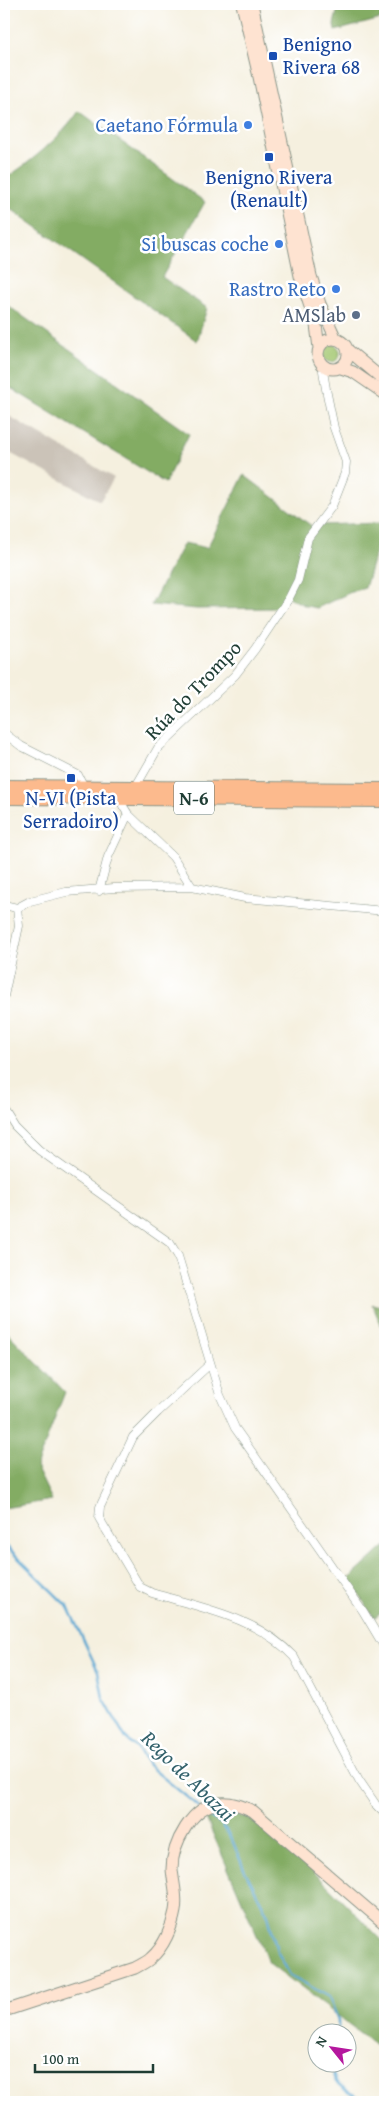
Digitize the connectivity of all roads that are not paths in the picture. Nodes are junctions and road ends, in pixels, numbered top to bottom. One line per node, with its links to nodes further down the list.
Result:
1 (242, 4): 4 (main road)
2 (252, 4): 3 (main road)
3 (336, 339): 4 (main road); 5 (main road)
4 (319, 348): 6 (main road)
5 (349, 351): 7 (main road); 8 (main road)
6 (325, 367): 7 (main road); 13 (street, Rúa do Trompo)
7 (341, 368): 9 (main road)
8 (385, 381)
9 (385, 394)
10 (4, 733): 12 (street)
11 (4, 787): 12 (highway, N-6)
12 (84, 787): 13 (highway, N-6)
13 (135, 788): 14 (highway, N-6)
14 (385, 790)
15 (4, 797): 16 (highway, N-6)
16 (124, 798): 17 (highway, N-6); 18 (street)
17 (385, 800)
18 (128, 814): 19 (street); 20 (street)
19 (192, 887): 20 (street); 23 (street)
20 (99, 891): 22 (street)
21 (4, 905): 22 (street)
22 (17, 908): 24 (street)
23 (385, 911)
24 (4, 996)
25 (4, 1109): 26 (street)
26 (210, 1364): 27 (street); 28 (street)
27 (385, 1648)
28 (385, 1814)
29 (385, 1924): 30 (main road)
30 (4, 2011)

